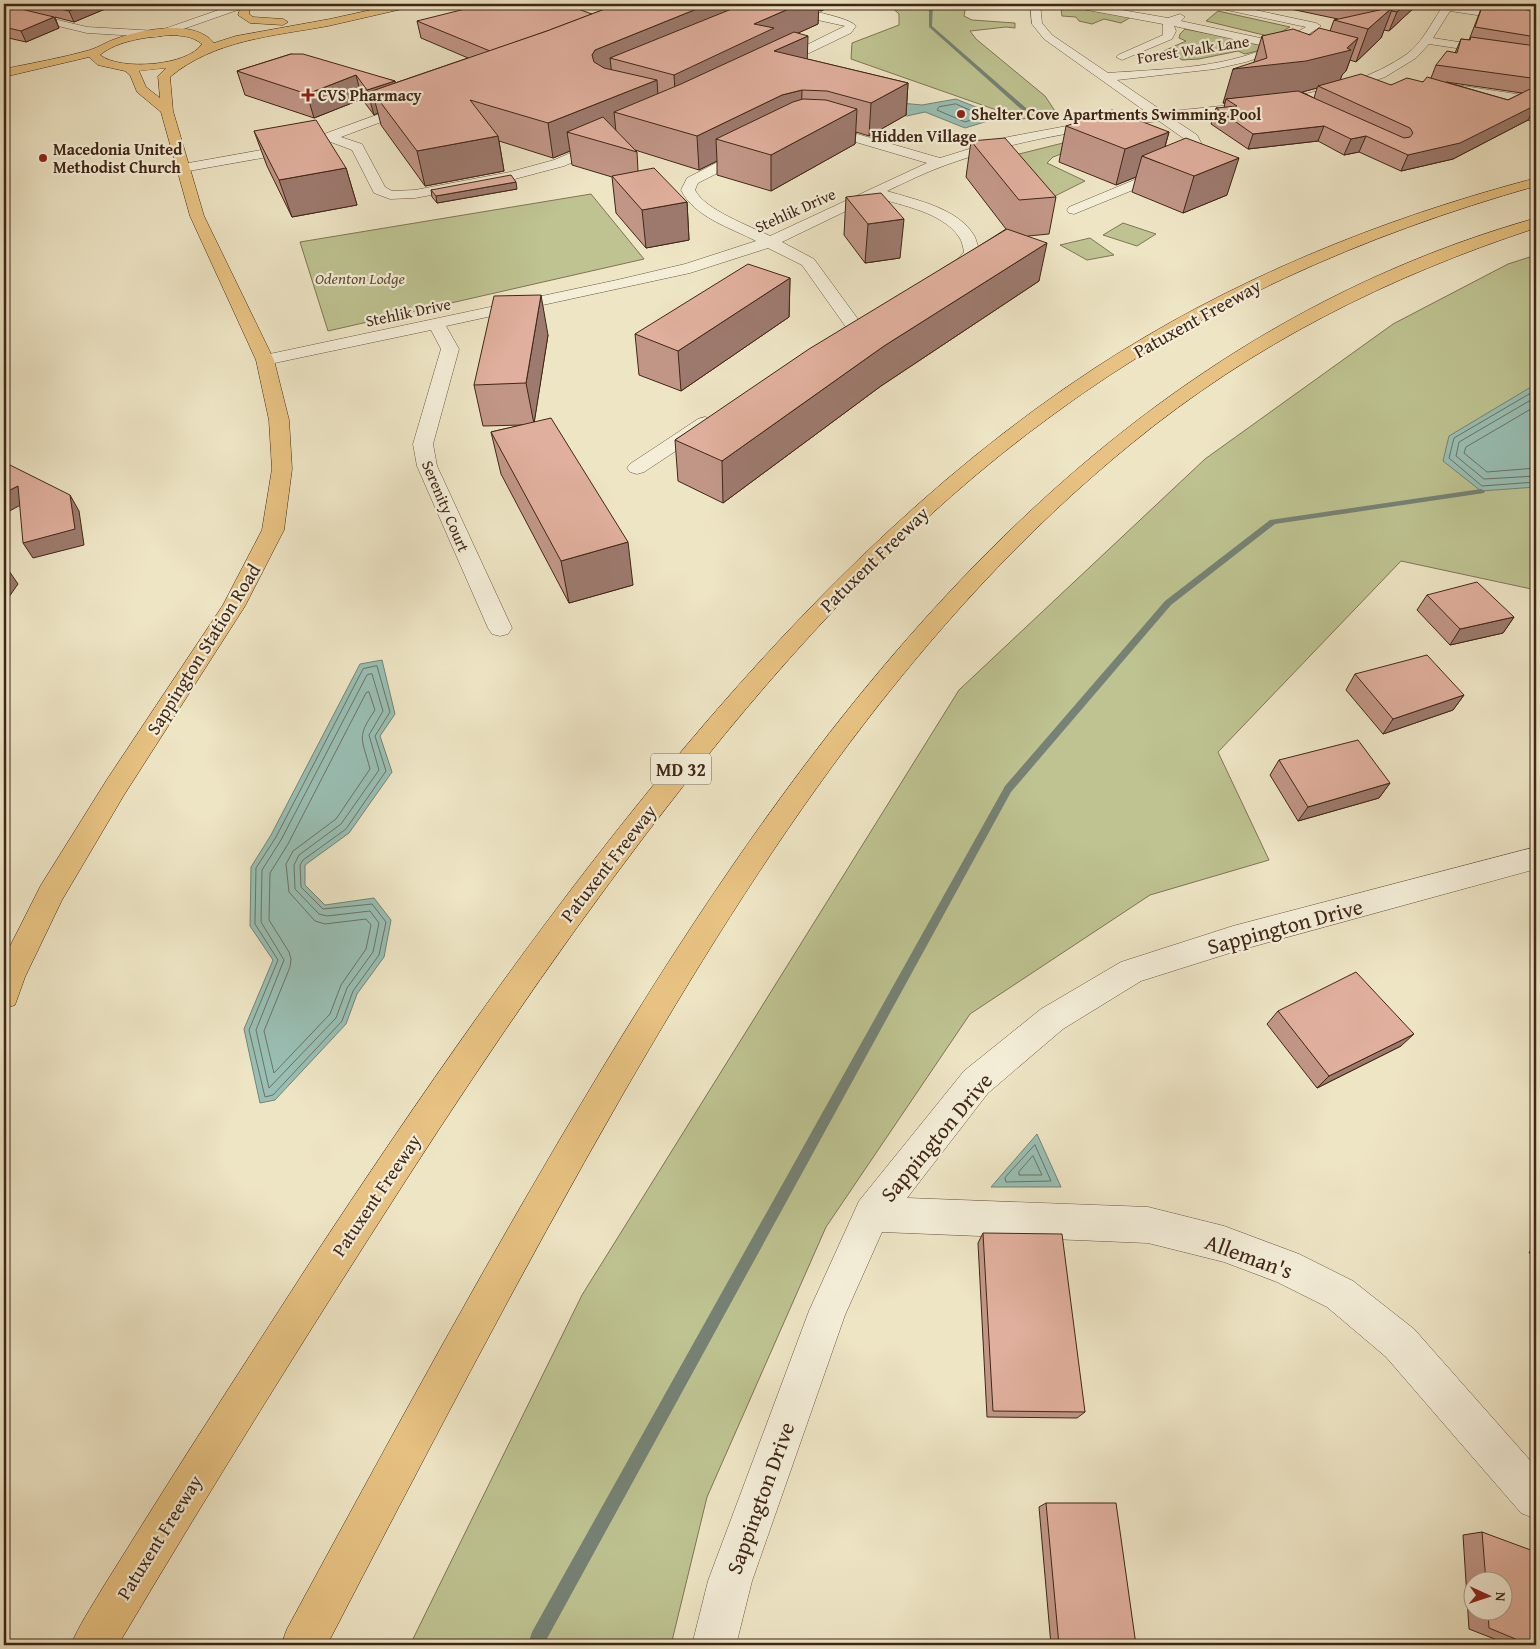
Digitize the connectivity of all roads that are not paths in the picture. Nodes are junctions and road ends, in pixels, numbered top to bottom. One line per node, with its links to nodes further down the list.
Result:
1 (258, 4): 9 (street)
2 (411, 4): 12 (main road)
3 (758, 4): 13 (street)
4 (1035, 4): 37 (street)
5 (1070, 4): 19 (street)
6 (1121, 4): 11 (street)
7 (1213, 4): 24 (street)
8 (1432, 4): 10 (street)
9 (245, 6): 18 (main road); 21 (street); 22 (street)
10 (1450, 6): 17 (street); 23 (street, Stehlik Drive)
11 (1138, 7)
12 (387, 9): 18 (main road); 26 (main road)
13 (784, 9): 16 (street); 33 (street)
14 (4, 10): 20 (street)
15 (1190, 12): 19 (street)
16 (766, 17)
17 (1536, 21)
18 (297, 22): 22 (main road)
19 (1168, 22): 24 (street); 28 (street)
20 (87, 30): 21 (street); 25 (street)
21 (158, 33): 22 (main road); 25 (main road)
22 (196, 35): 26 (main road)
23 (1426, 40): 29 (street); 36 (street, Stehlik Drive)
24 (1284, 47): 27 (street); 37 (street, Forest Walk Lane)
25 (98, 50): 31 (main road); 35 (main road)
26 (204, 50): 30 (main road)
27 (1310, 54)
28 (1122, 57)
29 (1536, 57)
30 (183, 60): 32 (main road); 44 (main road, Sappington Station Road)
31 (106, 66): 32 (main road); 38 (main road)
32 (129, 68): 44 (main road)
33 (766, 69)
34 (1363, 69): 36 (street)
35 (4, 73)
36 (1381, 74): 39 (street); 40 (street, Stehlik Drive)
37 (1106, 77): 45 (street)
38 (4, 79)
39 (1400, 80)
40 (1295, 100): 43 (street); 45 (street, Stehlik Drive)
41 (426, 102): 47 (street)
42 (1482, 106): 42 (street)
43 (1312, 108)
44 (167, 111): 51 (main road, Sappington Station Road)
45 (1162, 116): 50 (street, Stehlik Drive); 54 (street)
46 (801, 128): 50 (street)
47 (329, 137): 48 (street); 51 (street)
48 (613, 139)
49 (761, 146): 56 (street)
50 (940, 162): 53 (street, Stehlik Drive)
51 (183, 168): 62 (main road, Sappington Station Road)
52 (1536, 182): 70 (main road, Patuxent Freeway / MD 32)
53 (874, 192): 56 (street, Stehlik Drive); 57 (street)
54 (1074, 210)
55 (1536, 222): 71 (main road)
56 (770, 242): 59 (street, Stehlik Drive); 60 (street)
57 (934, 280)
58 (870, 317): 60 (street)
59 (436, 323): 62 (street, Stehlik Drive); 65 (street, Serenity Court)
60 (854, 326): 61 (street)
61 (838, 337)
62 (265, 360): 67 (main road, Sappington Station Road)
63 (720, 414): 64 (street)
64 (637, 468)
65 (500, 628)
66 (1536, 858): 68 (street, Sappington Drive)
67 (4, 995)
68 (872, 1214): 69 (street, Alleman's); 72 (street, Sappington Drive)
69 (1536, 1498)
70 (93, 1645)
71 (303, 1645)
72 (714, 1645)

